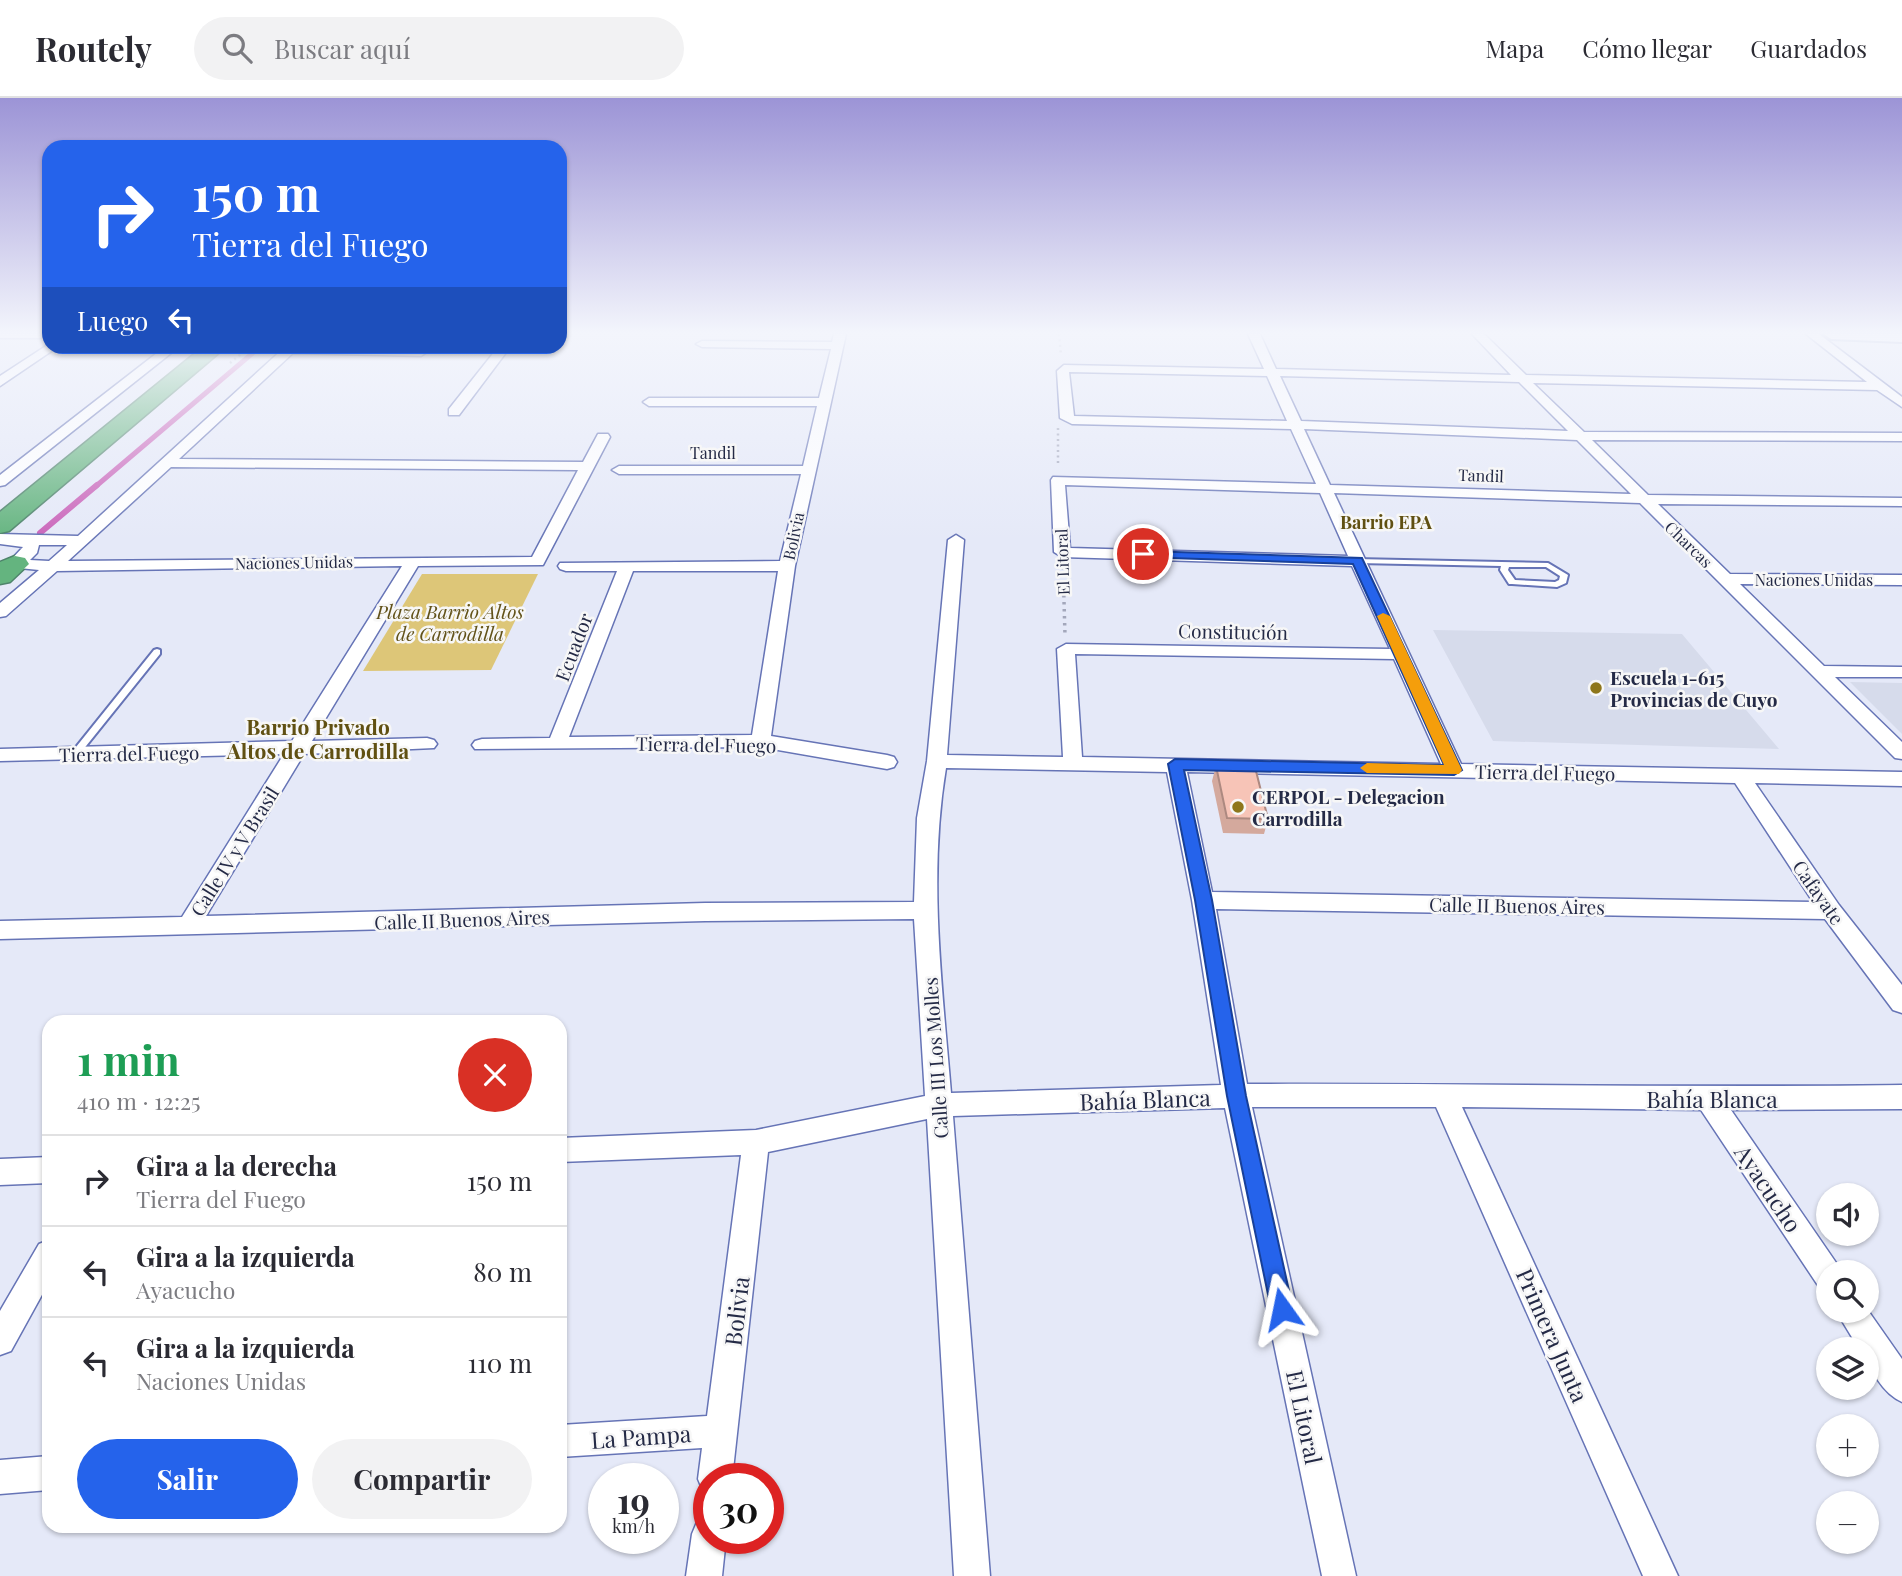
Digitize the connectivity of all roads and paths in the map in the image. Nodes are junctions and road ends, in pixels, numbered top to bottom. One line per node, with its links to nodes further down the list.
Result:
1 (823, 402): 19 (street, Bolivia)
2 (101, 403): 21 (street)
3 (130, 403): 25 (highway)
4 (152, 403): 26 (highway)
5 (231, 403): 16 (street)
6 (461, 403): 10 (street)
7 (1066, 403): 11 (street)
8 (1287, 403): 12 (street)
9 (1547, 403): 13 (street, Charcas)
10 (454, 412)
11 (1068, 419): 12 (street); 20 (path)
12 (1297, 425): 13 (street); 22 (street)
13 (1581, 436): 15 (street); 23 (street, Charcas)
14 (603, 437): 17 (street)
15 (1902, 437)
16 (165, 463): 17 (street); 29 (street)
17 (588, 466): 32 (street, Naciones Unidas)
18 (619, 470): 19 (street, Tandil)
19 (807, 470): 38 (street, Bolivia)
20 (1058, 480): 22 (street, Tandil); 30 (street, El Litoral)
21 (0, 482)
22 (1324, 486): 23 (street, Tandil); 33 (street)
23 (1643, 499): 24 (street, Tandil); 39 (street, Charcas)
24 (1902, 502)
25 (0, 507)
26 (0, 525)
27 (0, 538): 31 (street)
28 (956, 540): 55 (street, Calle III Los Molles)
29 (81, 541): 31 (street); 35 (street)
30 (1062, 552): 33 (street); 42 (path, El Litoral)
31 (14, 560): 35 (street, Naciones Unidas)
32 (413, 561): 35 (street, Naciones Unidas); 51 (street, Calle IV y V Brasil)
33 (1358, 561): 34 (lane); 44 (street)
34 (1506, 564): 34 (lane)
35 (52, 566): 41 (street)
36 (566, 566): 37 (street)
37 (627, 566): 38 (street); 49 (street, Ecuador)
38 (787, 566): 47 (street, Bolivia)
39 (1725, 579): 40 (street, Naciones Unidas); 45 (street, Charcas)
40 (1902, 580)
41 (0, 612)
42 (1066, 649): 44 (street, Constitución); 57 (street)
43 (157, 652): 53 (lane)
44 (1401, 654): 59 (street)
45 (1819, 671): 46 (street); 52 (street, Charcas)
46 (1902, 672)
47 (761, 741): 49 (street, Tierra del Fuego); 56 (street, Tierra del Fuego)
48 (427, 744): 51 (street, Tierra del Fuego)
49 (557, 744): 50 (street, Tierra del Fuego)
50 (482, 745)
51 (297, 749): 53 (street, Tierra del Fuego); 65 (street, Calle IV y V Brasil)
52 (1902, 753)
53 (75, 754): 54 (street, Tierra del Fuego)
54 (0, 755)
55 (937, 761): 57 (street, Tierra del Fuego); 63 (street, Calle III Los Molles)
56 (887, 762)
57 (1073, 762): 58 (street, Tierra del Fuego)
58 (1175, 764): 59 (street, Tierra del Fuego); 62 (street, El Litoral)
59 (1454, 770): 60 (street, Tierra del Fuego)
60 (1741, 777): 61 (street, Tierra del Fuego); 64 (street, Cafayate)
61 (1902, 779)
62 (1203, 900): 64 (street, Calle II Buenos Aires); 69 (street, El Litoral)
63 (925, 910): 65 (street, Calle II Buenos Aires); 72 (street, Calle III Los Molles)
64 (1831, 911): 67 (street, Cafayate)
65 (187, 927): 66 (street, Calle II Buenos Aires)
66 (0, 930)
67 (1902, 1003)
68 (1444, 1095): 69 (street, Bahía Blanca); 71 (street, Bahía Blanca); 91 (street, Primera Junta)
69 (1237, 1096): 72 (street, Bahía Blanca); 90 (street, El Litoral)
70 (1902, 1097): 71 (street, Bahía Blanca)
71 (1708, 1099): 77 (street, Ayacucho)
72 (938, 1105): 73 (street, Bahía Blanca); 89 (street, Calle III Los Molles)
73 (756, 1142): 74 (street, Bahía Blanca); 82 (street, Bolivia)
74 (567, 1150)
75 (42, 1170): 76 (street)
76 (0, 1172)
77 (1817, 1260)
78 (42, 1266): 80 (street)
79 (1859, 1323): 81 (street)
80 (0, 1340)
81 (1902, 1386)
82 (721, 1431): 83 (street, La Pampa); 84 (street, Bolivia)
83 (567, 1441)
84 (717, 1463)
85 (42, 1474): 86 (street)
86 (0, 1476)
87 (707, 1554): 88 (street)
88 (704, 1576)
89 (972, 1576)
90 (1339, 1576)
91 (1661, 1576)

